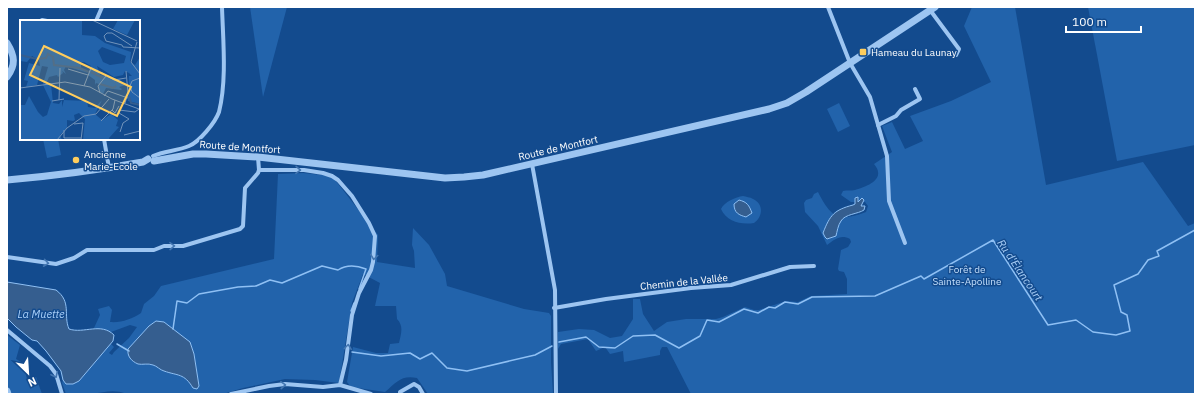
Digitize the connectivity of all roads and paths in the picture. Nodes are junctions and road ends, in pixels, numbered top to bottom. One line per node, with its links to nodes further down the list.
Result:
1 (102, 7): 5 (street)
2 (222, 7): 14 (street)
3 (828, 7): 8 (street)
4 (932, 8): 7 (street); 8 (street, Route de Montfort)
5 (96, 20)
6 (7, 43): 9 (street)
7 (956, 55)
8 (850, 63): 11 (street); 15 (street, Route de Montfort)
9 (7, 77)
10 (916, 89): 11 (street)
11 (878, 125): 19 (street)
12 (104, 140): 16 (street)
13 (258, 157): 14 (street, Route de Montfort); 15 (street, Route de Montfort); 17 (street)
14 (152, 158): 16 (street, Route de Montfort)
15 (532, 164): 22 (street)
16 (109, 168): 18 (street, Route de Montfort)
17 (259, 170): 20 (street, one-way to 17); 24 (street)
18 (7, 180)
19 (905, 244)
20 (7, 257)
21 (814, 266): 22 (street, Chemin de la Vallée)
22 (554, 308): 30 (street)
23 (7, 330): 25 (street, one-way to 25)
24 (340, 385): 26 (street, one-way to 24); 27 (street)
25 (62, 394)
26 (231, 394)
27 (371, 394)
28 (400, 394): 29 (street)
29 (423, 394)
30 (556, 394)

